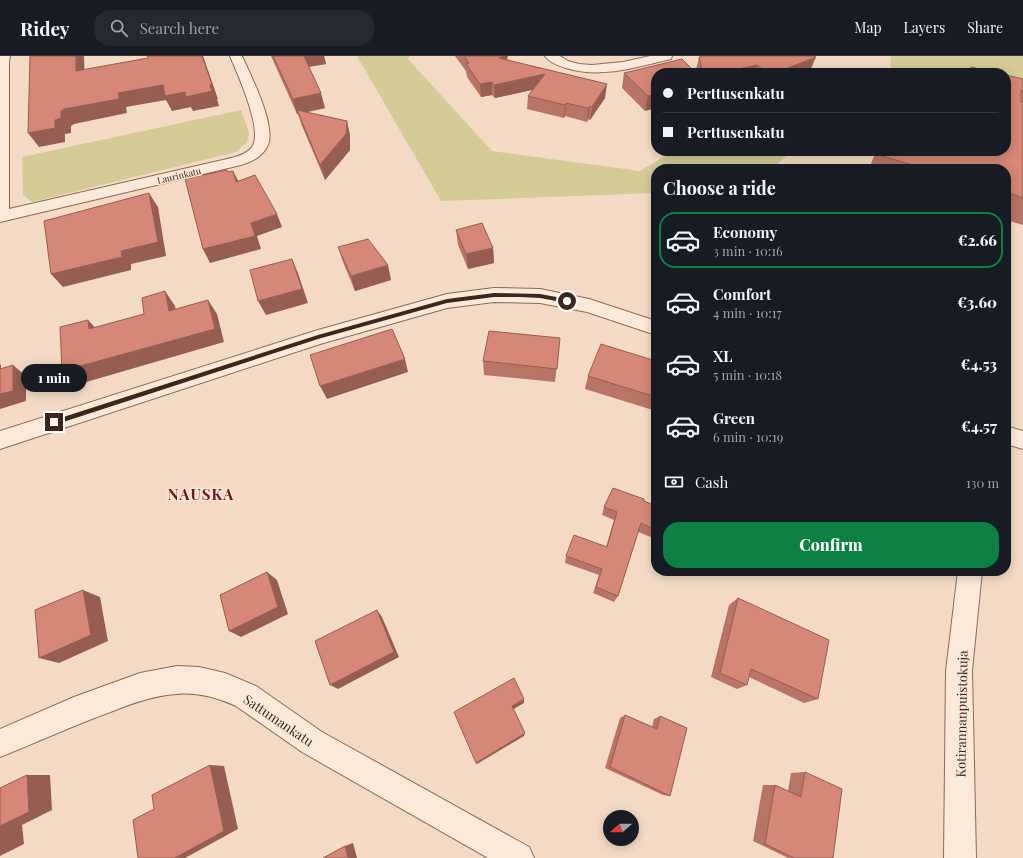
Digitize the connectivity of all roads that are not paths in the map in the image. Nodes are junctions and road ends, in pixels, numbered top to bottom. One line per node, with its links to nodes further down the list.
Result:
1 (4, 56): 5 (street)
2 (236, 56): 5 (street, Laurinkatu)
3 (551, 56): 4 (street)
4 (666, 56)
5 (0, 217)
6 (651, 326): 8 (street)
7 (1011, 436): 9 (street)
8 (0, 440)
9 (1023, 440)
10 (969, 576): 13 (street, Kotirannanpuistokuja)
11 (0, 743): 12 (street, Sattumankatu)
12 (518, 858)
13 (960, 858)

